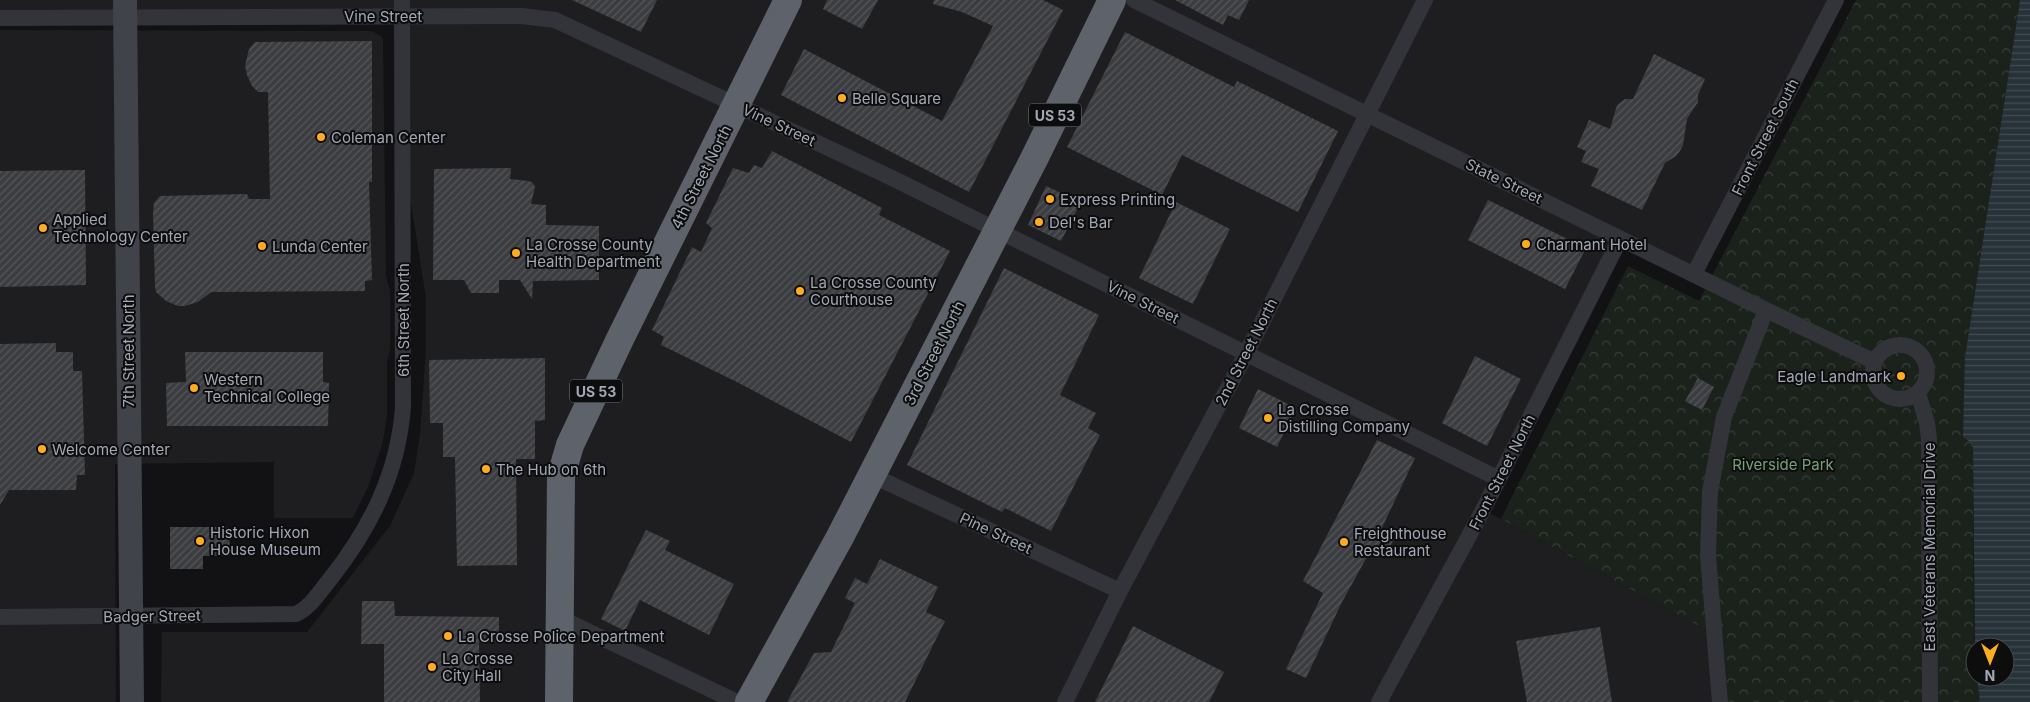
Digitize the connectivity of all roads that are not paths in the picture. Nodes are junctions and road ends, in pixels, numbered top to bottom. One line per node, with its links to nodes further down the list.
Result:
1 (788, 0): 9 (highway, 4th Street North / US 53)
2 (1112, 0): 11 (highway, 3rd Street North / US 53)
3 (1134, 0): 10 (street, State Street)
4 (1425, 0): 10 (street, 2nd Street North)
5 (1836, 0): 13 (street, Front Street South)
6 (402, 8): 7 (street, Vine Street); 9 (street, Vine Street); 21 (street, 6th Street North)
7 (125, 9): 8 (street, Vine Street); 23 (main road, 7th Street North)
8 (0, 18)
9 (737, 105): 11 (street, Vine Street); 24 (highway, 4th Street North / US 53)
10 (1367, 114): 12 (street, State Street); 15 (street, 2nd Street North)
11 (997, 229): 15 (street, Vine Street); 18 (highway, 3rd Street North / US 53)
12 (1620, 239): 13 (street, State Street); 19 (street, Front Street North)
13 (1694, 274): 14 (street, State Street)
14 (1766, 310): 16 (street, State Street); 31 (street)
15 (1246, 354): 19 (street, Vine Street); 20 (street, 2nd Street North)
16 (1875, 362): 17 (street); 17 (street)
17 (1918, 392): 32 (street, East Veterans Memorial Drive)
18 (871, 475): 20 (street, Pine Street); 28 (highway, 3rd Street North / US 53)
19 (1499, 479): 30 (street, Front Street North)
20 (1120, 591): 29 (street, 2nd Street North)
21 (303, 611): 23 (street, Badger Street)
22 (0, 617): 23 (street, Badger Street)
23 (131, 617): 25 (main road, 7th Street North)
24 (560, 618): 26 (highway, 4th Street North / US 53); 27 (street)
25 (132, 702)
26 (559, 702)
27 (737, 702)
28 (748, 702)
29 (1065, 702)
30 (1379, 702)
31 (1720, 702)
32 (1930, 702)

